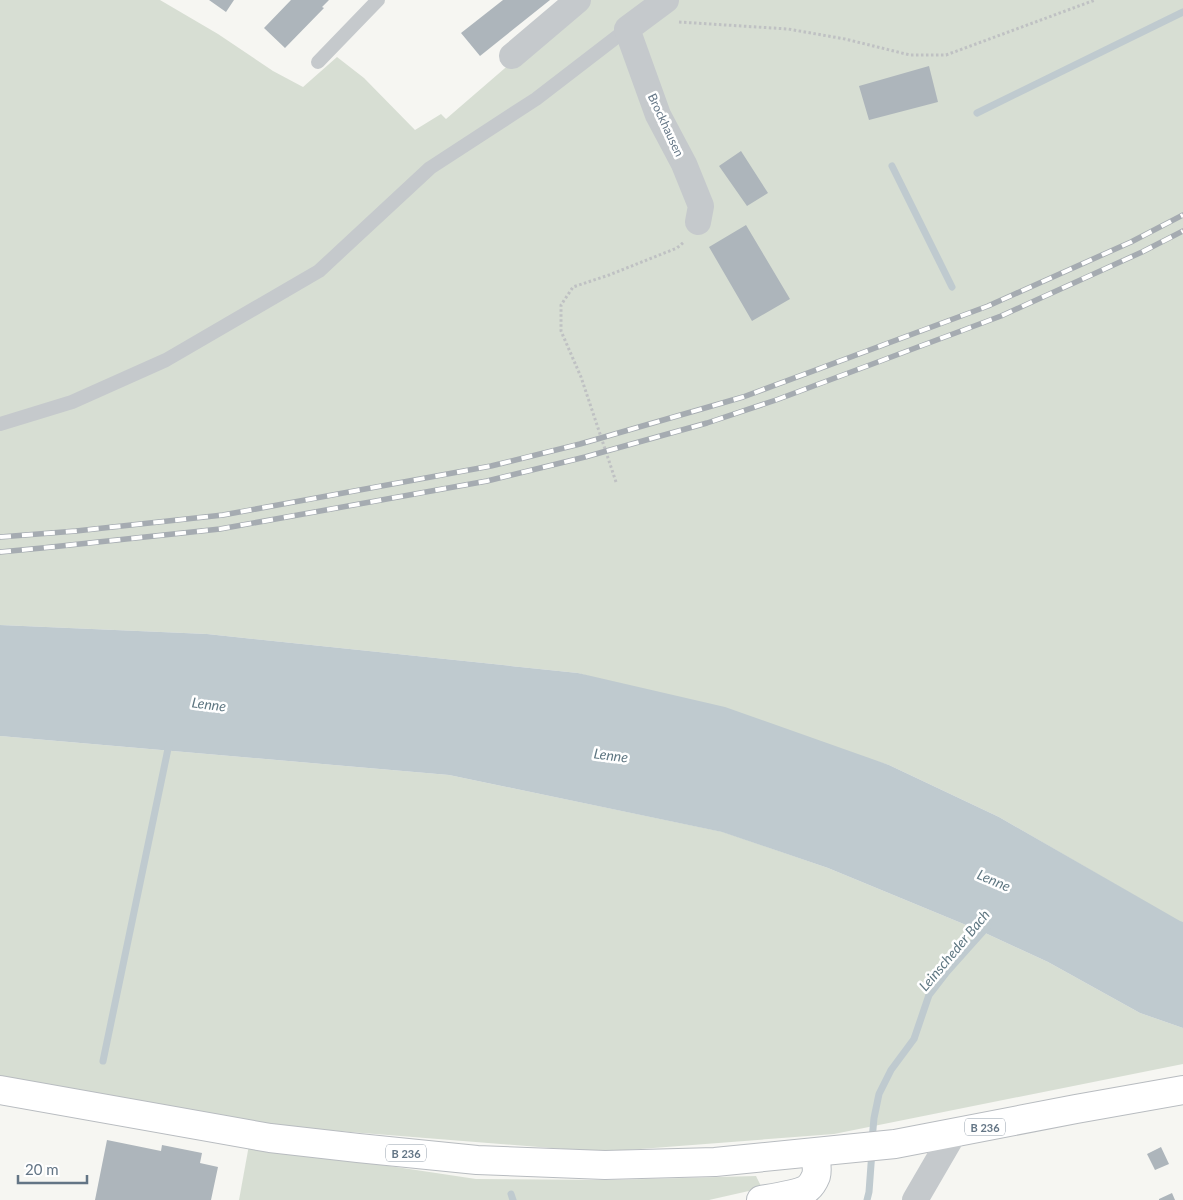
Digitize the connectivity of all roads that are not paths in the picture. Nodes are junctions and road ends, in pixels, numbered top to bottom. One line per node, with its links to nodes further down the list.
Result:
1 (378, 0): 6 (lane)
2 (578, 0): 5 (street)
3 (666, 0): 4 (street)
4 (633, 24): 7 (street, Brockhausen); 8 (lane)
5 (512, 56)
6 (318, 62)
7 (698, 222)
8 (0, 424)
9 (0, 1090): 12 (main road, B 236)
10 (1183, 1090): 11 (main road, B 236)
11 (954, 1133): 12 (main road, B 236); 14 (street)
12 (815, 1153): 13 (main road)
13 (761, 1200)
14 (915, 1200)

